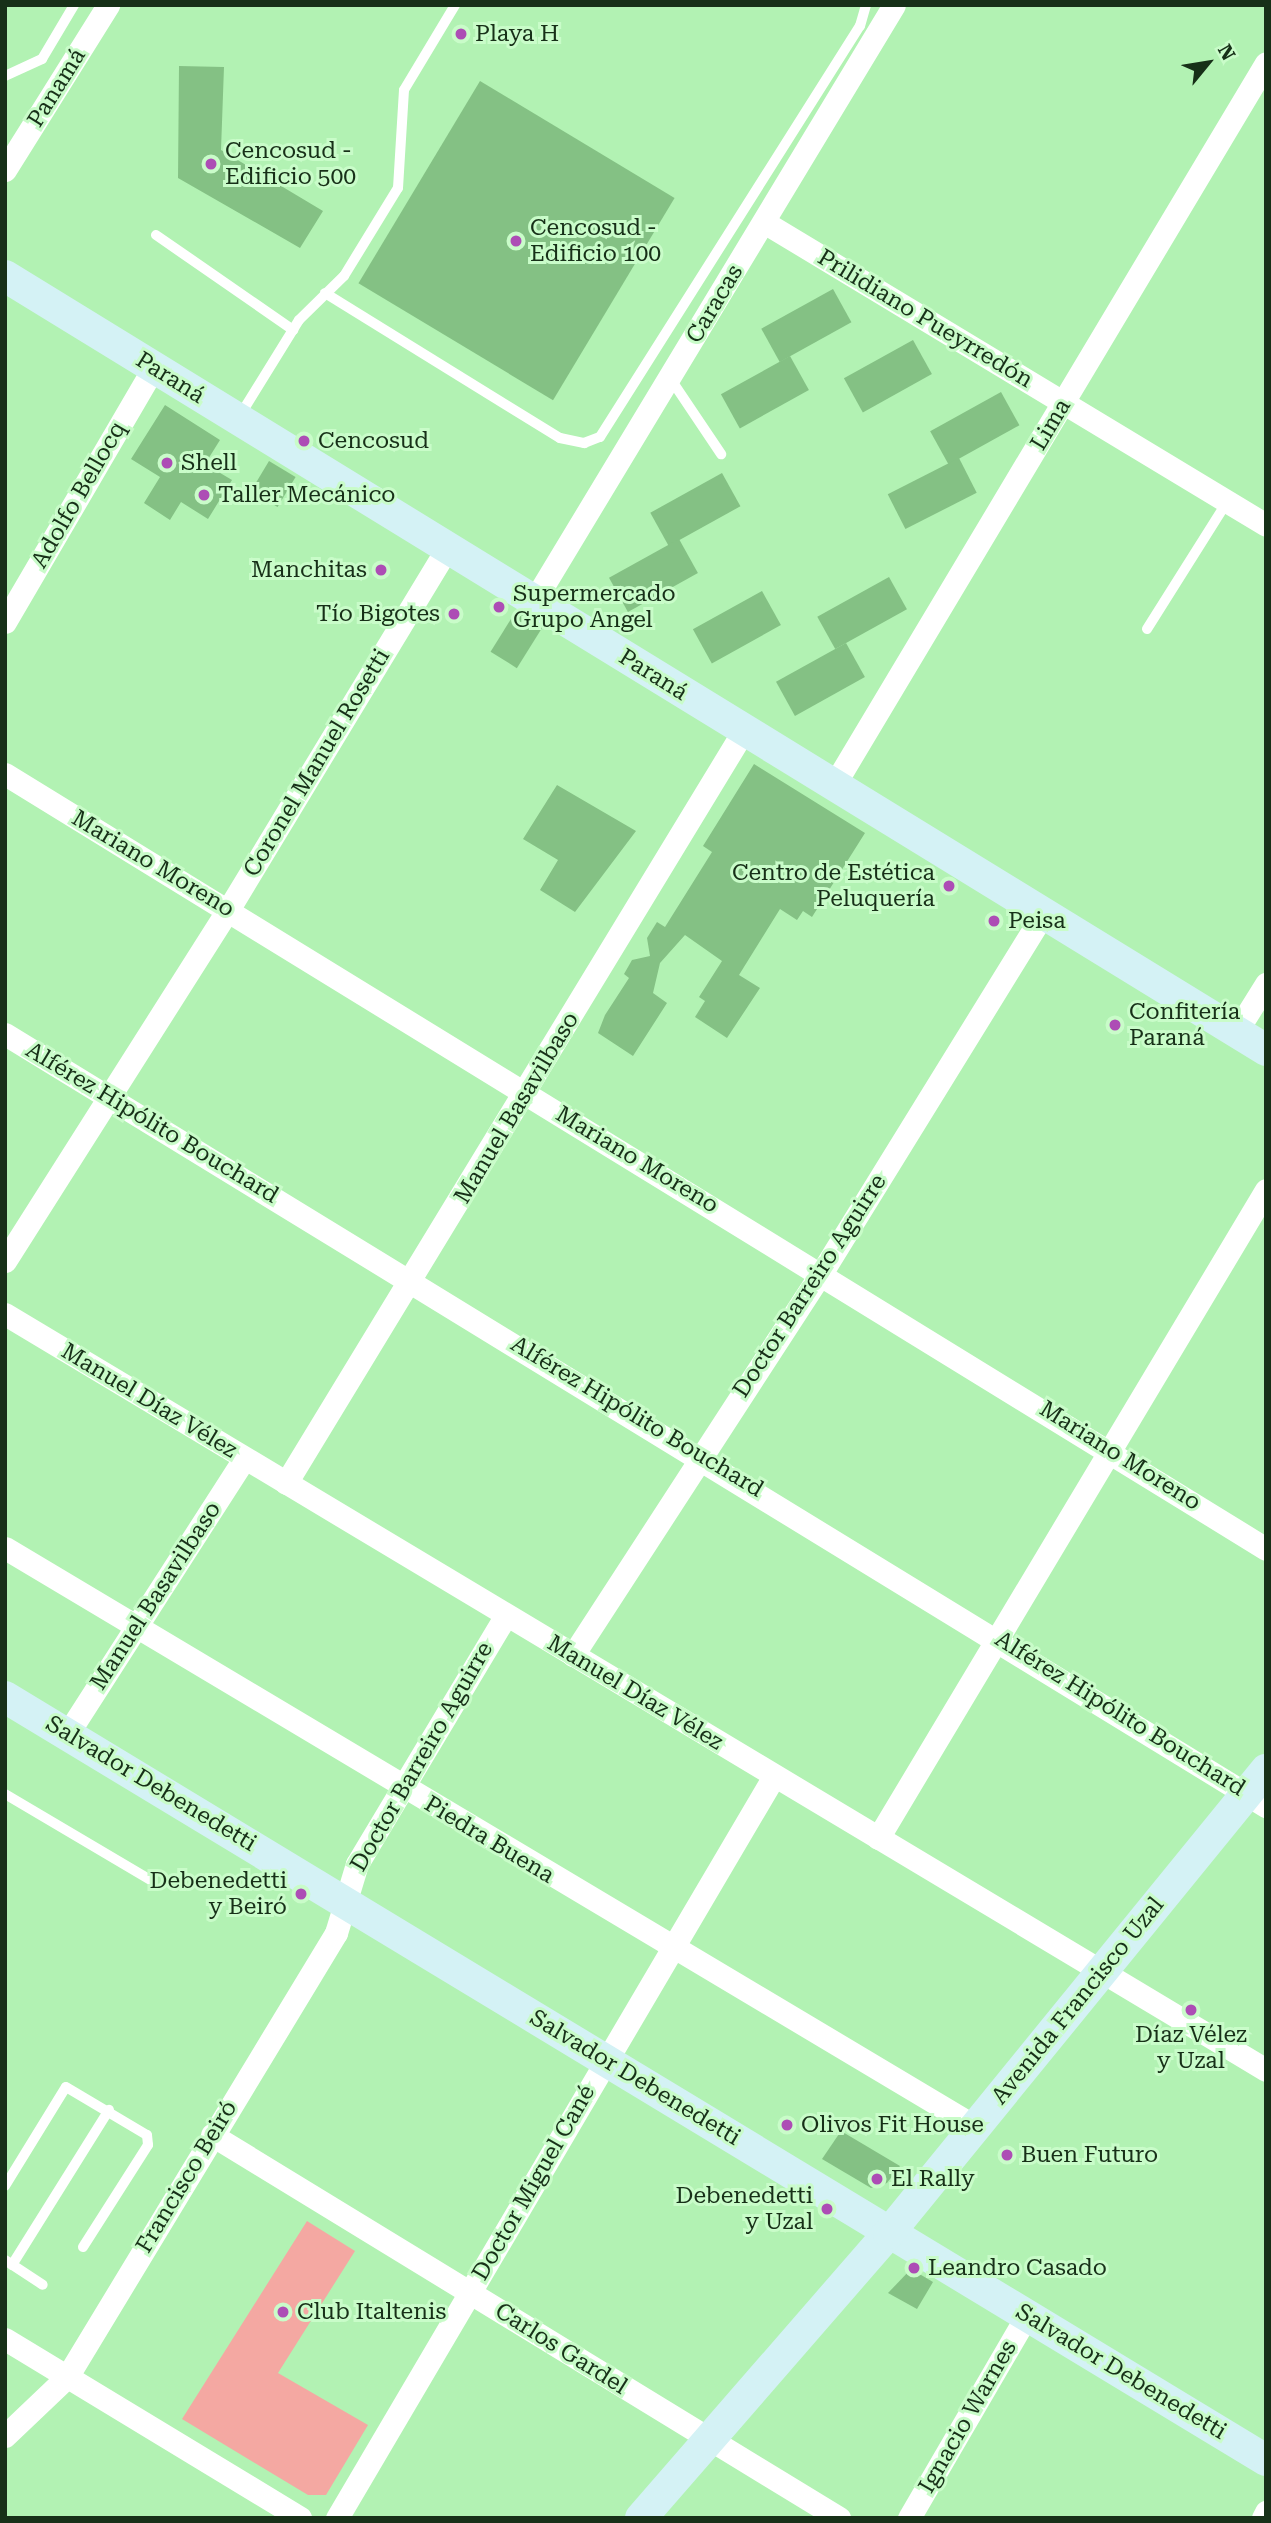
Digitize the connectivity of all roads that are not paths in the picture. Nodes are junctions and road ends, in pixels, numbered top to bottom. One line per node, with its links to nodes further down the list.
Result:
1 (74, 5): 7 (lane)
2 (108, 5): 8 (street, Panamá)
3 (455, 5): 12 (lane)
4 (866, 5): 12 (lane)
5 (894, 5): 9 (street, Caracas)
6 (1266, 63): 16 (street, Lima)
7 (5, 76)
8 (5, 170)
9 (764, 222): 15 (street, Caracas); 16 (street, Prilidiano Pueyrredón)
10 (156, 235): 13 (lane)
11 (5, 276): 14 (street, Paraná)
12 (325, 293): 13 (lane)
13 (293, 330): 17 (lane)
14 (154, 367): 17 (street, Paraná); 23 (street, Adolfo Bellocq)
15 (670, 378): 18 (lane); 22 (street, Caracas)
16 (1064, 403): 19 (street, Prilidiano Pueyrredón); 27 (street, Lima)
17 (238, 420): 21 (street, Paraná)
18 (721, 454)
19 (1227, 502): 20 (street, Prilidiano Pueyrredón); 24 (lane)
20 (1266, 525)
21 (447, 548): 22 (street, Paraná); 28 (street, Coronel Manuel Rosetti)
22 (534, 601): 25 (street, Paraná)
23 (5, 622)
24 (1147, 629)
25 (744, 730): 27 (street, Paraná); 34 (street, Manuel Basavilbaso)
26 (5, 774): 28 (street, Mariano Moreno)
27 (834, 785): 29 (street, Paraná)
28 (228, 910): 34 (street, Mariano Moreno); 35 (street, Coronel Manuel Rosetti)
29 (1043, 914): 31 (street, Paraná); 38 (street, Doctor Barreiro Aguirre)
30 (1266, 984): 31 (street)
31 (1236, 1032): 33 (street, Paraná)
32 (5, 1034): 35 (street, Alférez Hipólito Bouchard)
33 (1266, 1051)
34 (528, 1093): 38 (street, Mariano Moreno); 39 (street, Manuel Basavilbaso)
35 (109, 1097): 37 (street, Coronel Manuel Rosetti); 39 (street, Alférez Hipólito Bouchard)
36 (1266, 1190): 41 (street)
37 (5, 1261)
38 (822, 1272): 41 (street, Mariano Moreno); 42 (street, Doctor Barreiro Aguirre)
39 (411, 1280): 42 (street, Alférez Hipólito Bouchard); 44 (street, Manuel Basavilbaso)
40 (5, 1314): 43 (street, Manuel Díaz Vélez)
41 (1111, 1449): 46 (street, Mariano Moreno); 49 (street)
42 (700, 1455): 49 (street, Alférez Hipólito Bouchard); 50 (street, Doctor Barreiro Aguirre)
43 (244, 1459): 44 (street, Manuel Díaz Vélez); 48 (street, Manuel Basavilbaso)
44 (286, 1483): 47 (street, Manuel Díaz Vélez)
45 (5, 1548): 48 (street, Piedra Buena)
46 (1266, 1549)
47 (506, 1615): 50 (street, Manuel Díaz Vélez); 55 (street, Doctor Barreiro Aguirre)
48 (136, 1626): 52 (street, Manuel Basavilbaso); 55 (street, Piedra Buena)
49 (997, 1636): 57 (street, Alférez Hipólito Bouchard); 58 (street)
50 (573, 1655): 54 (street, Manuel Díaz Vélez)
51 (5, 1697): 52 (street, Salvador Debenedetti)
52 (68, 1733): 60 (street, Salvador Debenedetti)
53 (1266, 1770): 57 (street, Avenida Francisco Uzal)
54 (774, 1776): 58 (street, Manuel Díaz Vélez); 61 (street, Doctor Miguel Cané)
55 (402, 1788): 60 (street, Doctor Barreiro Aguirre); 61 (street, Piedra Buena)
56 (5, 1794): 59 (lane)
57 (1256, 1800): 62 (street, Avenida Francisco Uzal)
58 (878, 1838): 62 (street, Manuel Díaz Vélez)
59 (152, 1881)
60 (344, 1903): 63 (street, Salvador Debenedetti); 67 (street, Francisco Beiró)
61 (672, 1949): 63 (street, Doctor Miguel Cané); 66 (street, Piedra Buena)
62 (1104, 1972): 64 (street, Manuel Díaz Vélez); 66 (street, Avenida Francisco Uzal)
63 (606, 2061): 69 (street, Salvador Debenedetti); 73 (street, Doctor Miguel Cané)
64 (1266, 2070)
65 (109, 2110): 68 (lane); 70 (lane); 71 (lane)
66 (976, 2127): 69 (street, Avenida Francisco Uzal)
67 (212, 2135): 73 (street, Carlos Gardel); 76 (street, Francisco Beiró)
68 (5, 2186)
69 (889, 2233): 74 (street, Salvador Debenedetti); 78 (street, Avenida Francisco Uzal)
70 (83, 2247)
71 (9, 2262): 72 (lane)
72 (43, 2285)
73 (470, 2293): 78 (street, Carlos Gardel); 82 (street, Doctor Miguel Cané)
74 (1027, 2315): 79 (street, Salvador Debenedetti); 85 (street, Ignacio Warnes)
75 (5, 2339): 76 (street)
76 (67, 2377): 77 (street, Francisco Beiró); 81 (street)
77 (5, 2436)
78 (708, 2440): 83 (street, Avenida Francisco Uzal); 84 (street, Carlos Gardel)
79 (1266, 2459)
80 (1266, 2512): 86 (street)
81 (300, 2518)
82 (337, 2518)
83 (641, 2518)
84 (839, 2518)
85 (909, 2518)
86 (1263, 2518)

